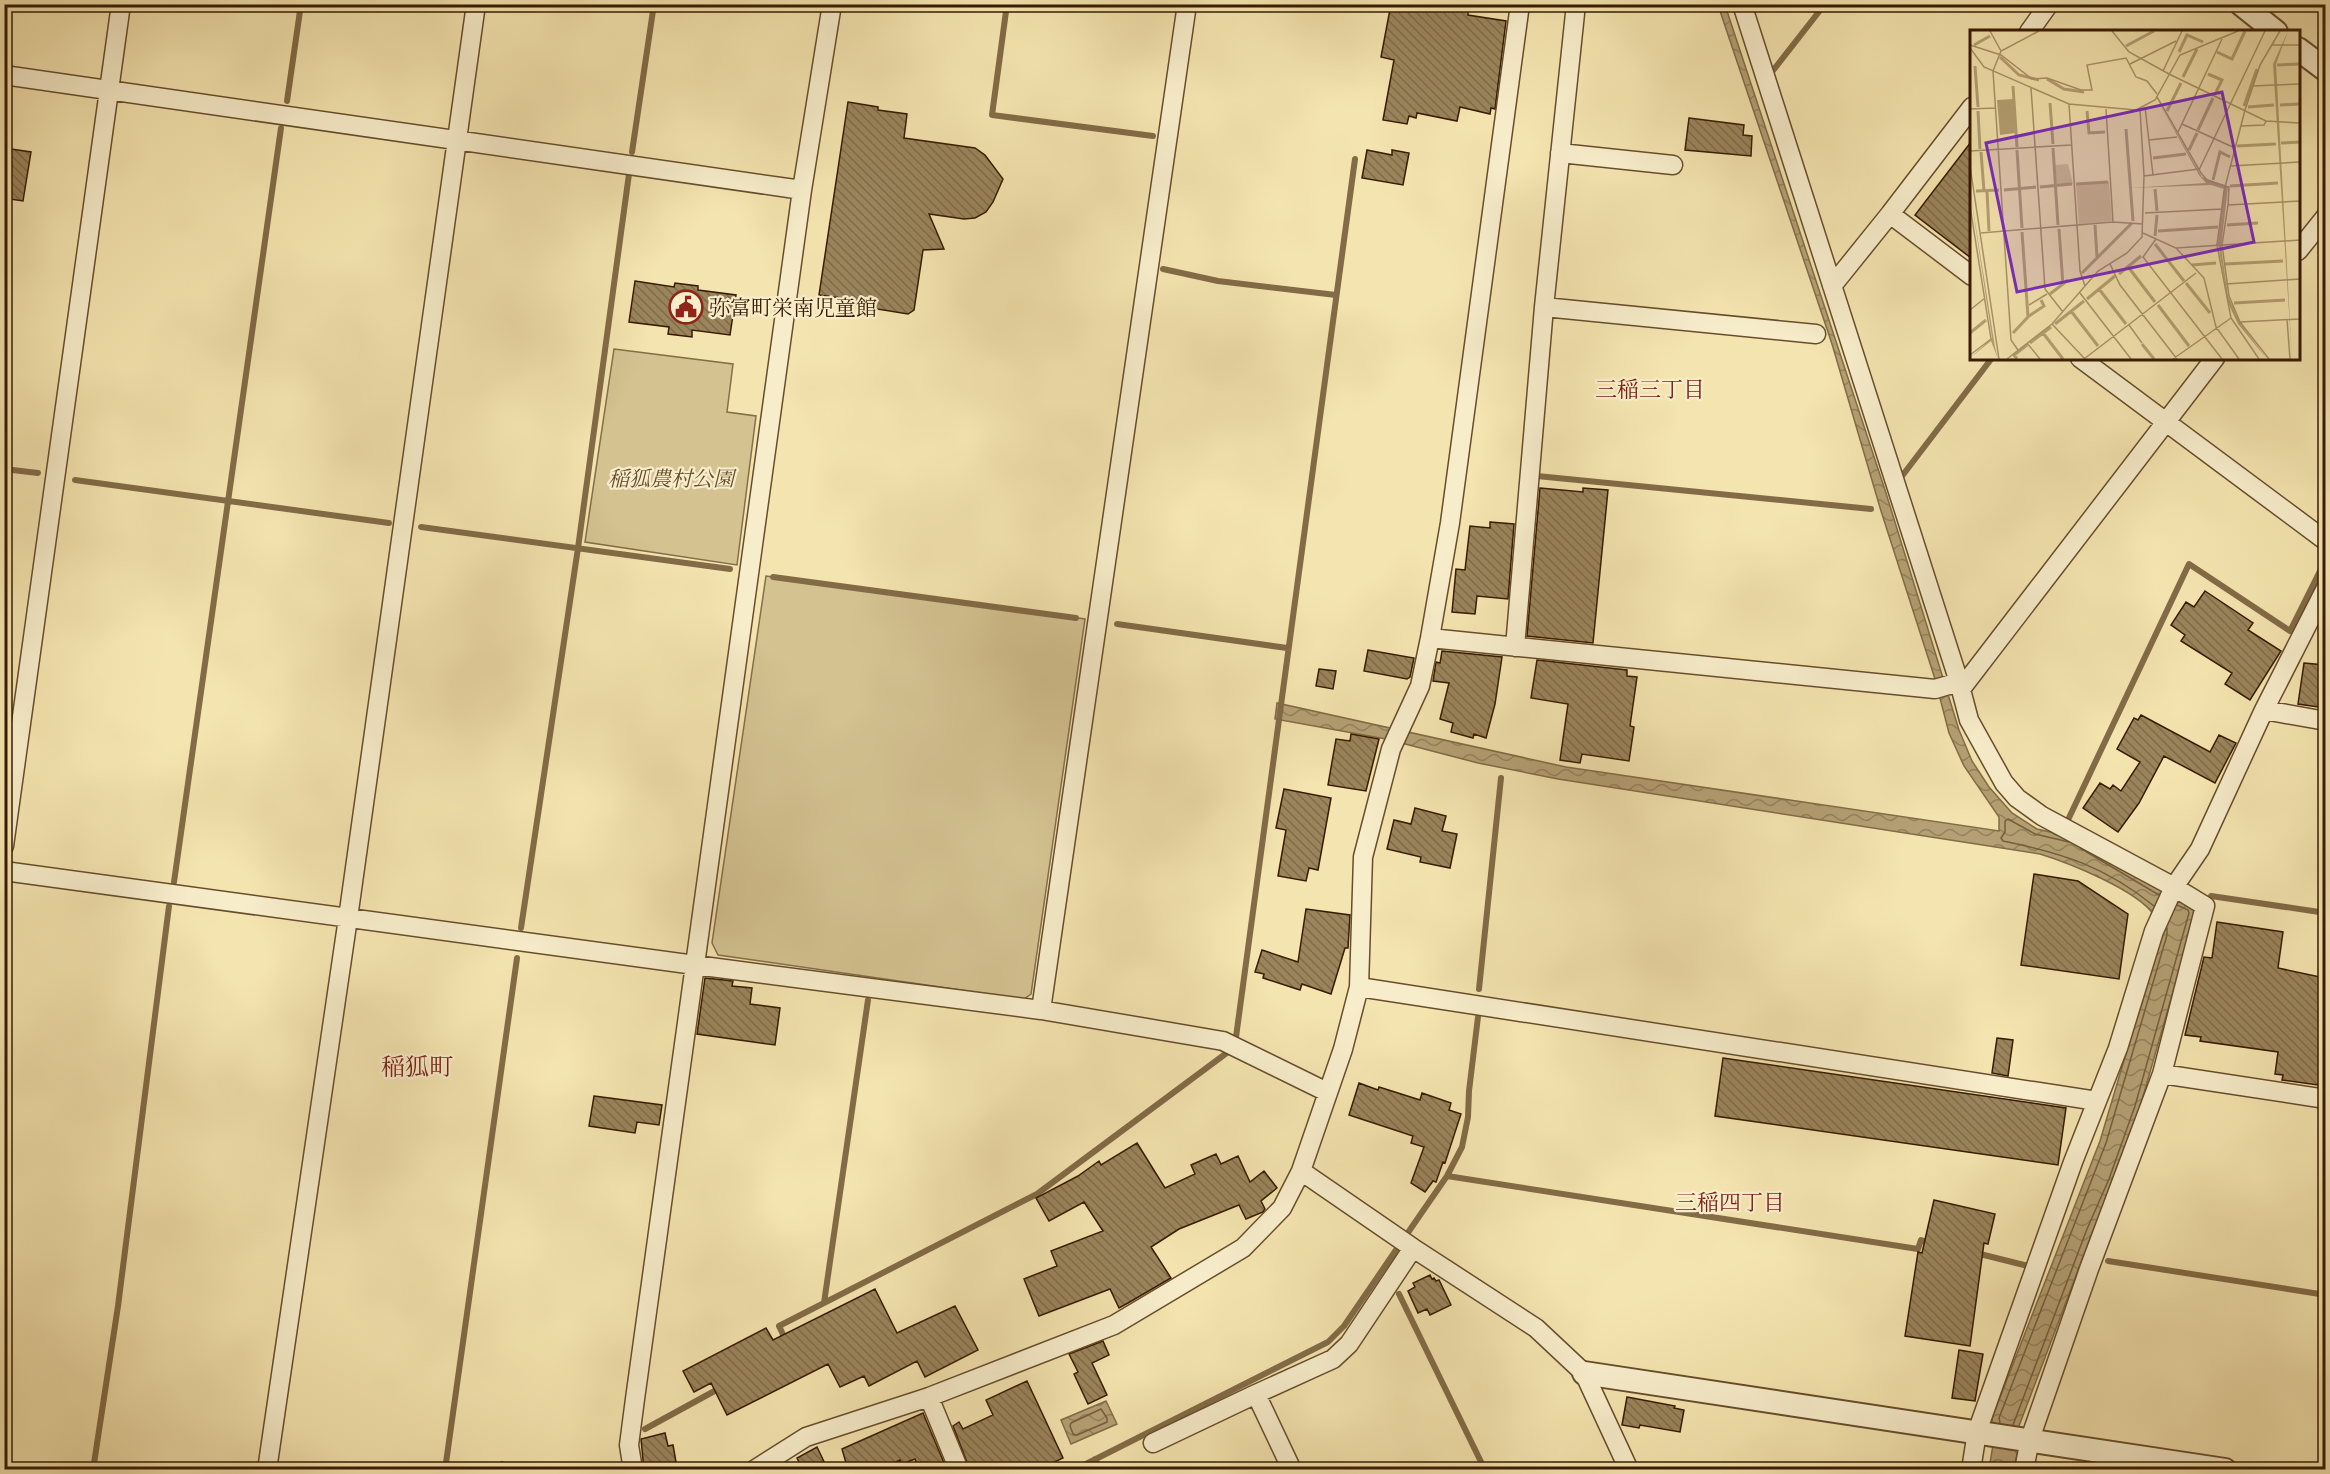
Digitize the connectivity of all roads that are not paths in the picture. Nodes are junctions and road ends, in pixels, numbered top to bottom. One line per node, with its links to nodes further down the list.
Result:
1 (121, 4): 15 (street)
2 (476, 4): 17 (street)
3 (832, 4): 20 (street)
4 (1187, 4): 44 (street)
5 (1520, 4): 33 (street)
6 (1576, 4): 18 (street)
7 (1742, 4): 25 (street)
8 (2049, 4): 10 (street)
9 (2241, 4): 11 (street)
10 (2030, 30)
11 (2274, 30)
12 (2300, 51): 13 (street)
13 (2325, 70)
14 (4, 75): 15 (street)
15 (108, 91): 17 (street); 38 (street)
16 (1970, 108): 21 (street)
17 (458, 139): 20 (street); 41 (street)
18 (1560, 153): 19 (street); 26 (street)
19 (1673, 165)
20 (802, 190): 42 (street)
21 (1890, 214): 24 (street); 25 (street)
22 (2325, 216): 23 (street)
23 (2300, 248)
24 (1970, 275)
25 (1832, 286): 35 (street)
26 (1544, 307): 27 (street); 34 (street)
27 (1816, 334)
28 (2083, 360): 30 (street)
29 (2214, 360): 30 (street)
30 (2166, 423): 31 (street); 35 (street)
31 (2325, 541)
32 (2325, 588): 36 (street)
33 (1430, 638): 34 (street); 43 (street)
34 (1515, 647): 35 (street)
35 (1960, 685): 40 (street)
36 (2264, 710): 37 (street); 40 (street)
37 (2325, 721)
38 (4, 846)
39 (4, 870): 41 (street)
40 (2174, 887): 45 (street); 48 (street)
41 (348, 918): 42 (street); 57 (street)
42 (695, 965): 44 (street); 58 (street)
43 (1359, 987): 46 (street); 48 (street)
44 (1041, 1010): 46 (street)
45 (2162, 1074): 47 (street); 55 (street)
46 (1327, 1092): 49 (street)
47 (2325, 1099)
48 (2097, 1101): 54 (street)
49 (1301, 1171): 50 (street); 53 (street)
50 (1413, 1248): 51 (street); 52 (street)
51 (1584, 1373): 54 (street); 62 (street)
52 (1256, 1394): 56 (street); 61 (street)
53 (929, 1397): 59 (street); 60 (street)
54 (1983, 1433): 55 (street); 63 (street)
55 (2028, 1439): 64 (street); 65 (street)
56 (1153, 1443)
57 (267, 1470)
58 (633, 1470)
59 (754, 1470)
60 (959, 1470)
61 (1292, 1470)
62 (1629, 1470)
63 (1971, 1470)
64 (2024, 1470)
65 (2225, 1470)

